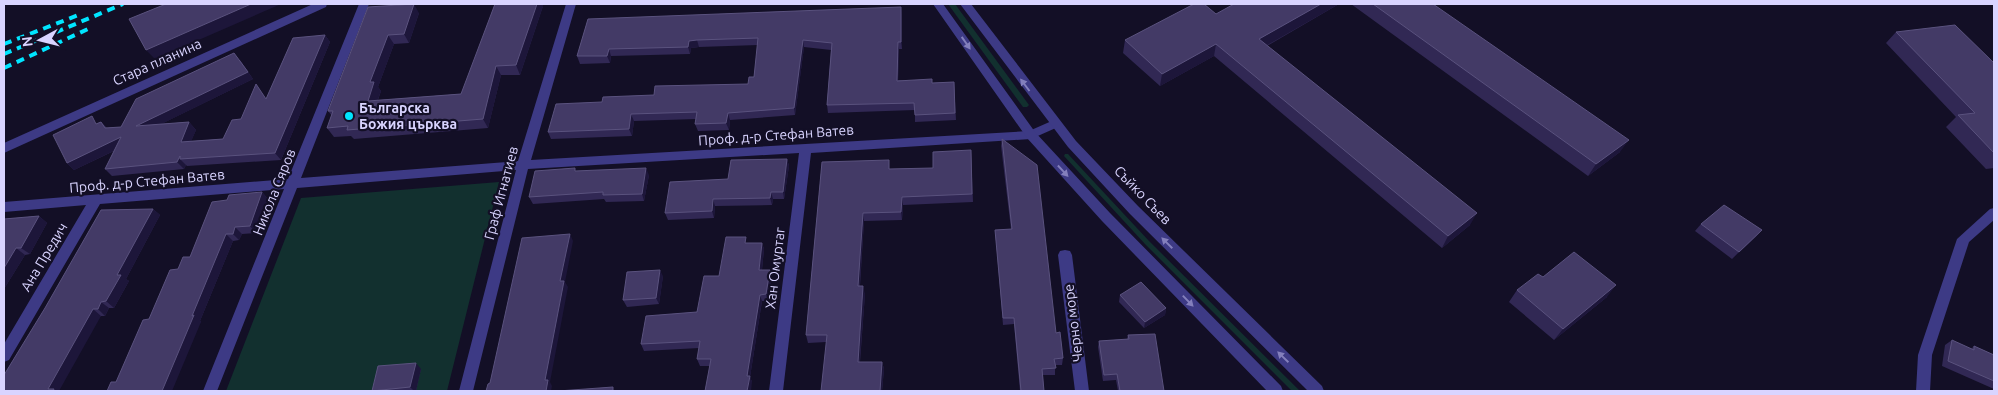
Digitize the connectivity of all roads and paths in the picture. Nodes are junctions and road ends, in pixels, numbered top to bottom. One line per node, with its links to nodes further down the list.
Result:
1 (322, 4): 8 (street, Стара планина)
2 (364, 4): 11 (street, Никола Сяров)
3 (571, 4): 10 (street, Граф Игнатиев)
4 (938, 4): 7 (street, one-way to 7)
5 (965, 4): 6 (street, Съйко Съев, one-way to 5)
6 (1054, 124): 7 (street); 22 (street, Съйко Съев, one-way to 6)
7 (1031, 135): 9 (street, Проф. д-р Стефан Ватев); 21 (street, one-way to 21)
8 (4, 148)
9 (806, 148): 10 (street, Проф. д-р Стефан Ватев); 19 (street, Хан Омуртаг)
10 (523, 166): 11 (street, Проф. д-р Стефан Ватев); 18 (street, Граф Игнатиев)
11 (293, 184): 12 (street, Проф. д-р Стефан Ватев); 17 (street, Никола Сяров)
12 (96, 200): 13 (street, Проф. д-р Стефан Ватев); 16 (street, Ана Предич)
13 (4, 207)
14 (1994, 213): 23 (street)
15 (1065, 255): 20 (street, Черно море)
16 (4, 356)
17 (210, 391)
18 (466, 391)
19 (776, 391)
20 (1082, 391)
21 (1276, 391)
22 (1318, 391)
23 (1922, 391)

